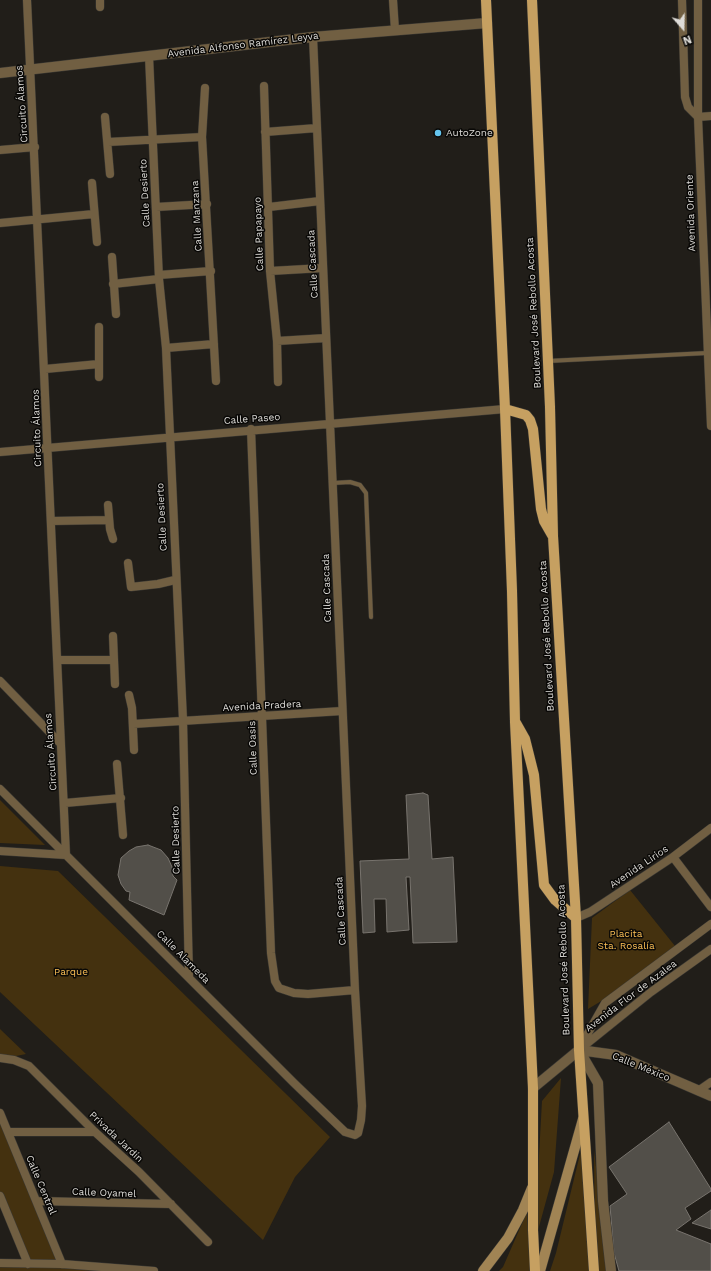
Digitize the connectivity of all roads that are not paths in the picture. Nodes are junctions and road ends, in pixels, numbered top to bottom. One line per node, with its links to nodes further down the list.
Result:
1 (27, 0): 11 (street, Circuito Álamos)
2 (393, 0): 8 (street)
3 (486, 0): 7 (main road)
4 (532, 0): 49 (main road, Boulevard José Rebollo Acosta)
5 (682, 0): 17 (street)
6 (698, 0): 17 (street, Avenida Oriente)
7 (487, 23): 8 (street, Avenida Alfonso Ramírez Leyva); 55 (main road)
8 (395, 30): 9 (street, Avenida Alfonso Ramírez Leyva)
9 (313, 37): 10 (street, Avenida Alfonso Ramírez Leyva); 18 (street, Calle Cascada)
10 (148, 56): 11 (street, Avenida Alfonso Ramírez Leyva); 21 (street, Calle Desierto)
11 (29, 70): 12 (street, Avenida Alfonso Ramírez Leyva); 23 (street, Circuito Álamos)
12 (0, 73)
13 (264, 86): 19 (street, Calle Papapayo)
14 (205, 88): 20 (street, Calle Manzana)
15 (711, 116): 17 (street)
16 (105, 117): 22 (street)
17 (698, 117): 41 (street, Avenida Oriente)
18 (317, 128): 19 (street); 27 (street, Calle Cascada)
19 (265, 132): 30 (street, Calle Papapayo)
20 (202, 137): 21 (street); 28 (street, Calle Manzana)
21 (152, 140): 22 (street); 29 (street, Calle Desierto)
22 (108, 142): 25 (street)
23 (34, 147): 24 (street); 32 (street, Circuito Álamos)
24 (0, 150)
25 (110, 174)
26 (92, 182): 31 (street)
27 (320, 201): 30 (street); 36 (street, Calle Cascada)
28 (207, 204): 29 (street); 37 (street, Calle Manzana)
29 (156, 207): 39 (street, Calle Desierto)
30 (269, 207): 38 (street, Calle Papapayo)
31 (94, 214): 32 (street); 34 (street)
32 (38, 220): 33 (street); 51 (street, Circuito Álamos)
33 (0, 223)
34 (97, 242)
35 (112, 257): 40 (street)
36 (323, 268): 38 (street); 44 (street, Calle Cascada)
37 (211, 271): 39 (street); 46 (street, Calle Manzana)
38 (270, 271): 45 (street, Calle Papapayo)
39 (159, 277): 40 (street); 47 (street, Calle Desierto)
40 (113, 284): 42 (street)
41 (708, 298): 48 (street, Avenida Oriente)
42 (116, 314)
43 (99, 327): 50 (street)
44 (326, 338): 45 (street); 56 (street, Calle Cascada)
45 (277, 341): 54 (street, Calle Papapayo)
46 (214, 344): 47 (street); 53 (street, Calle Manzana)
47 (166, 348): 59 (street, Calle Desierto)
48 (707, 352): 49 (lane); 57 (street, Avenida Oriente)
49 (548, 361): 66 (main road, Boulevard José Rebollo Acosta)
50 (99, 364): 51 (street); 52 (street)
51 (45, 369): 60 (street, Circuito Álamos)
52 (99, 377)
53 (216, 381)
54 (278, 382)
55 (505, 409): 56 (street, Calle Paseo); 66 (main road); 80 (main road)
56 (330, 424): 58 (street, Calle Paseo); 62 (street, Calle Cascada)
57 (711, 426)
58 (251, 429): 59 (street, Calle Paseo); 78 (street, Calle Oasis)
59 (169, 436): 60 (street, Calle Paseo); 69 (street, Calle Desierto)
60 (47, 446): 61 (street, Calle Paseo); 65 (street, Circuito Álamos)
61 (0, 452)
62 (333, 483): 70 (lane); 77 (street, Calle Cascada)
63 (108, 505): 64 (street)
64 (109, 520): 65 (street); 67 (street)
65 (50, 521): 72 (street, Circuito Álamos)
66 (553, 536): 94 (main road, Boulevard José Rebollo Acosta)
67 (113, 539)
68 (128, 563): 69 (street)
69 (175, 580): 79 (street, Calle Desierto)
70 (371, 617)
71 (113, 636): 73 (street)
72 (57, 660): 73 (street); 82 (street, Circuito Álamos)
73 (114, 660): 75 (street)
74 (0, 680): 82 (street)
75 (115, 684)
76 (129, 695): 81 (street)
77 (342, 711): 78 (street, Avenida Pradera); 98 (street, Calle Cascada)
78 (261, 715): 79 (street, Avenida Pradera); 98 (street, Calle Oasis)
79 (183, 720): 81 (street, Avenida Pradera); 97 (street, Calle Desierto)
80 (515, 722): 94 (main road); 102 (main road)
81 (133, 724): 83 (street)
82 (60, 742): 87 (street, Circuito Álamos)
83 (134, 750)
84 (117, 764): 86 (street)
85 (0, 789): 91 (street, Calle Alameda)
86 (121, 798): 87 (street); 89 (street)
87 (65, 803): 91 (street, Circuito Álamos)
88 (711, 828): 92 (street, Avenida Lirios)
89 (123, 835)
90 (0, 851): 91 (street)
91 (66, 855): 97 (street, Calle Alameda)
92 (673, 857): 93 (street); 94 (street, Avenida Lirios)
93 (711, 907)
94 (576, 918): 99 (main road, Boulevard José Rebollo Acosta)
95 (711, 924): 99 (street, Avenida Flor de Azalea)
96 (711, 949): 99 (street, Avenida Flor de Azalea)
97 (189, 976): 109 (street, Calle Alameda)
98 (355, 990): 109 (street, Calle Cascada)
99 (579, 1050): 102 (street); 103 (street, Calle México); 106 (main road, Boulevard José Rebollo Acosta); 123 (street)
100 (1, 1058): 108 (street, Privada Jardín)
101 (711, 1082): 103 (street)
102 (533, 1088): 110 (main road)
103 (698, 1091): 104 (street, Calle México)
104 (711, 1096)
105 (0, 1113): 107 (street, Calle Central)
106 (583, 1118): 121 (main road); 122 (main road, Boulevard José Rebollo Acosta)
107 (8, 1132): 108 (street); 112 (street, Calle Central)
108 (95, 1132): 113 (street, Privada Jardín)
109 (355, 1135)
110 (534, 1182): 119 (main road); 120 (main road)
111 (0, 1196): 116 (street)
112 (37, 1201): 113 (street, Calle Oyamel); 117 (street, Calle Central)
113 (171, 1204): 114 (street, Privada Jardín)
114 (208, 1242)
115 (0, 1263): 116 (street)
116 (28, 1264): 117 (street)
117 (62, 1264): 118 (street)
118 (154, 1271)
119 (483, 1271)
120 (535, 1271)
121 (540, 1271)
122 (594, 1271)
123 (611, 1271)

